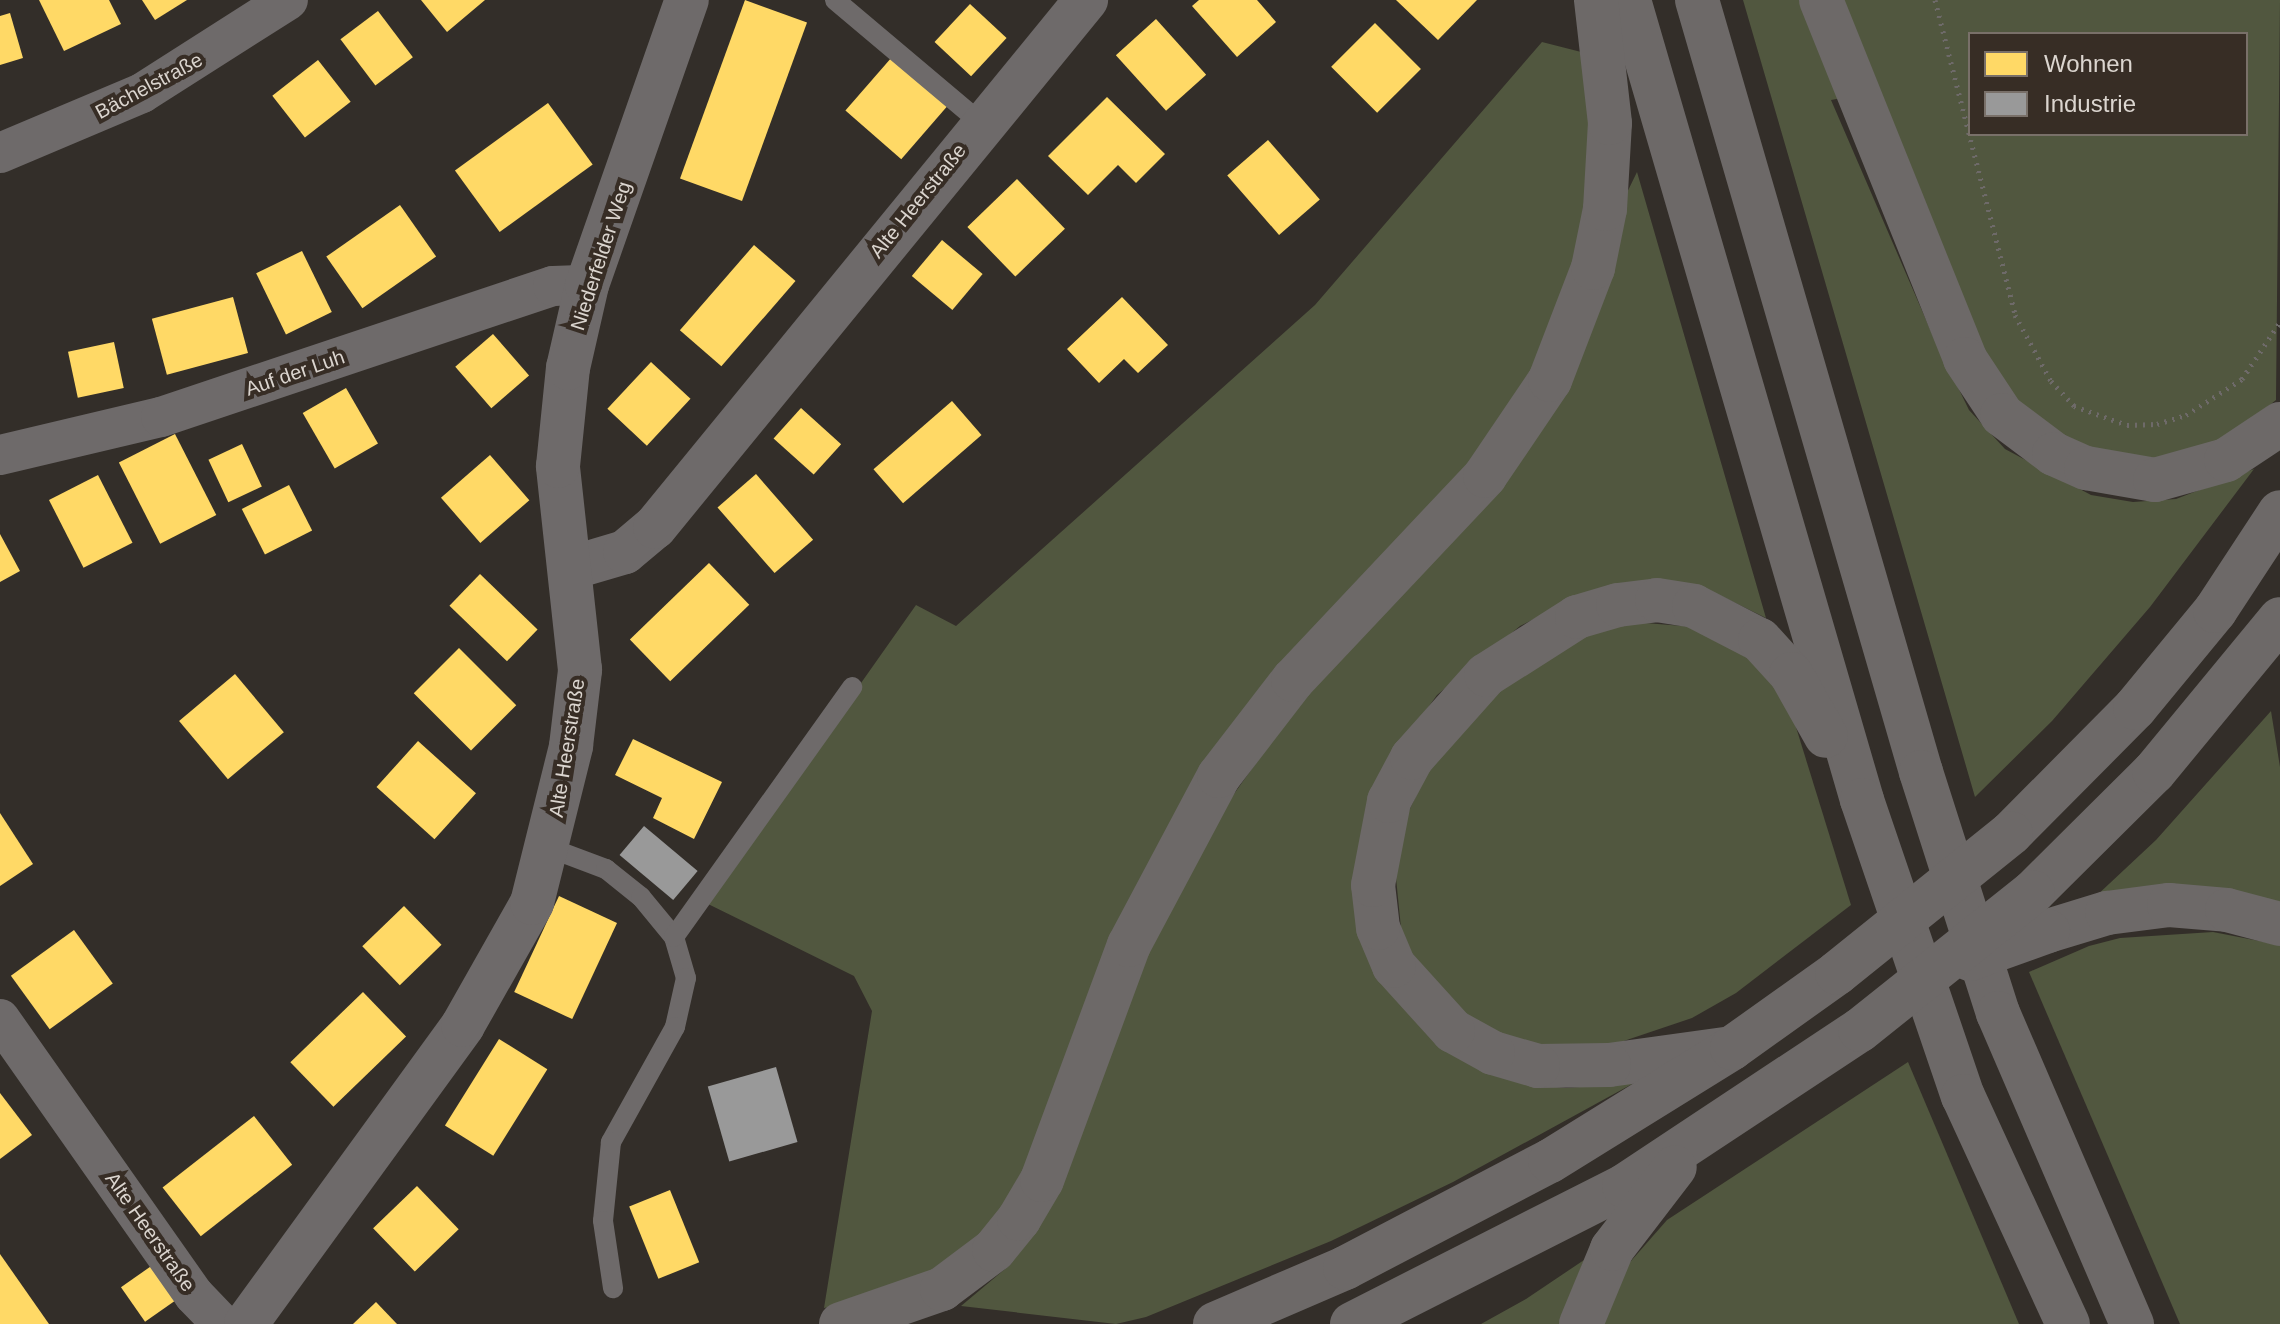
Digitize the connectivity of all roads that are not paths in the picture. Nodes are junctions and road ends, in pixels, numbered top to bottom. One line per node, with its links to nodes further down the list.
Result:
1 (288, 0): 10 (street, Bächelstraße)
2 (687, 0): 11 (street, Niederfelder Weg)
3 (835, 0): 9 (lane)
4 (1086, 0): 9 (street, Alte Heerstraße)
5 (1596, 0): 31 (highway)
6 (1629, 0): 18 (highway)
7 (1697, 0): 27 (highway)
8 (1821, 0): 12 (highway)
9 (981, 123): 15 (street, Alte Heerstraße)
10 (0, 153)
11 (587, 285): 13 (street, Auf der Luh); 15 (street, Niederfelder Weg)
12 (2280, 424)
13 (0, 455)
14 (2280, 512): 24 (highway, bridge)
15 (571, 568): 19 (street, Alte Heerstraße)
16 (2280, 619): 20 (highway)
17 (852, 687): 22 (lane)
18 (1862, 800): 24 (highway); 25 (highway)
19 (550, 848): 22 (lane); 30 (street, Alte Heerstraße)
20 (2041, 911): 21 (highway); 26 (highway, bridge)
21 (2280, 924)
22 (674, 937): 28 (lane)
23 (0, 1019): 29 (street, Alte Heerstraße)
24 (1732, 1048): 32 (highway)
25 (1963, 1096): 35 (highway); 36 (highway)
26 (1693, 1144): 33 (highway); 34 (highway)
27 (2106, 1268): 37 (highway); 38 (highway)
28 (613, 1288)
29 (222, 1324)
30 (246, 1324)
31 (841, 1324)
32 (1215, 1324)
33 (1352, 1324)
34 (1581, 1324)
35 (2036, 1324)
36 (2068, 1324)
37 (2132, 1324)
38 (2140, 1324)

